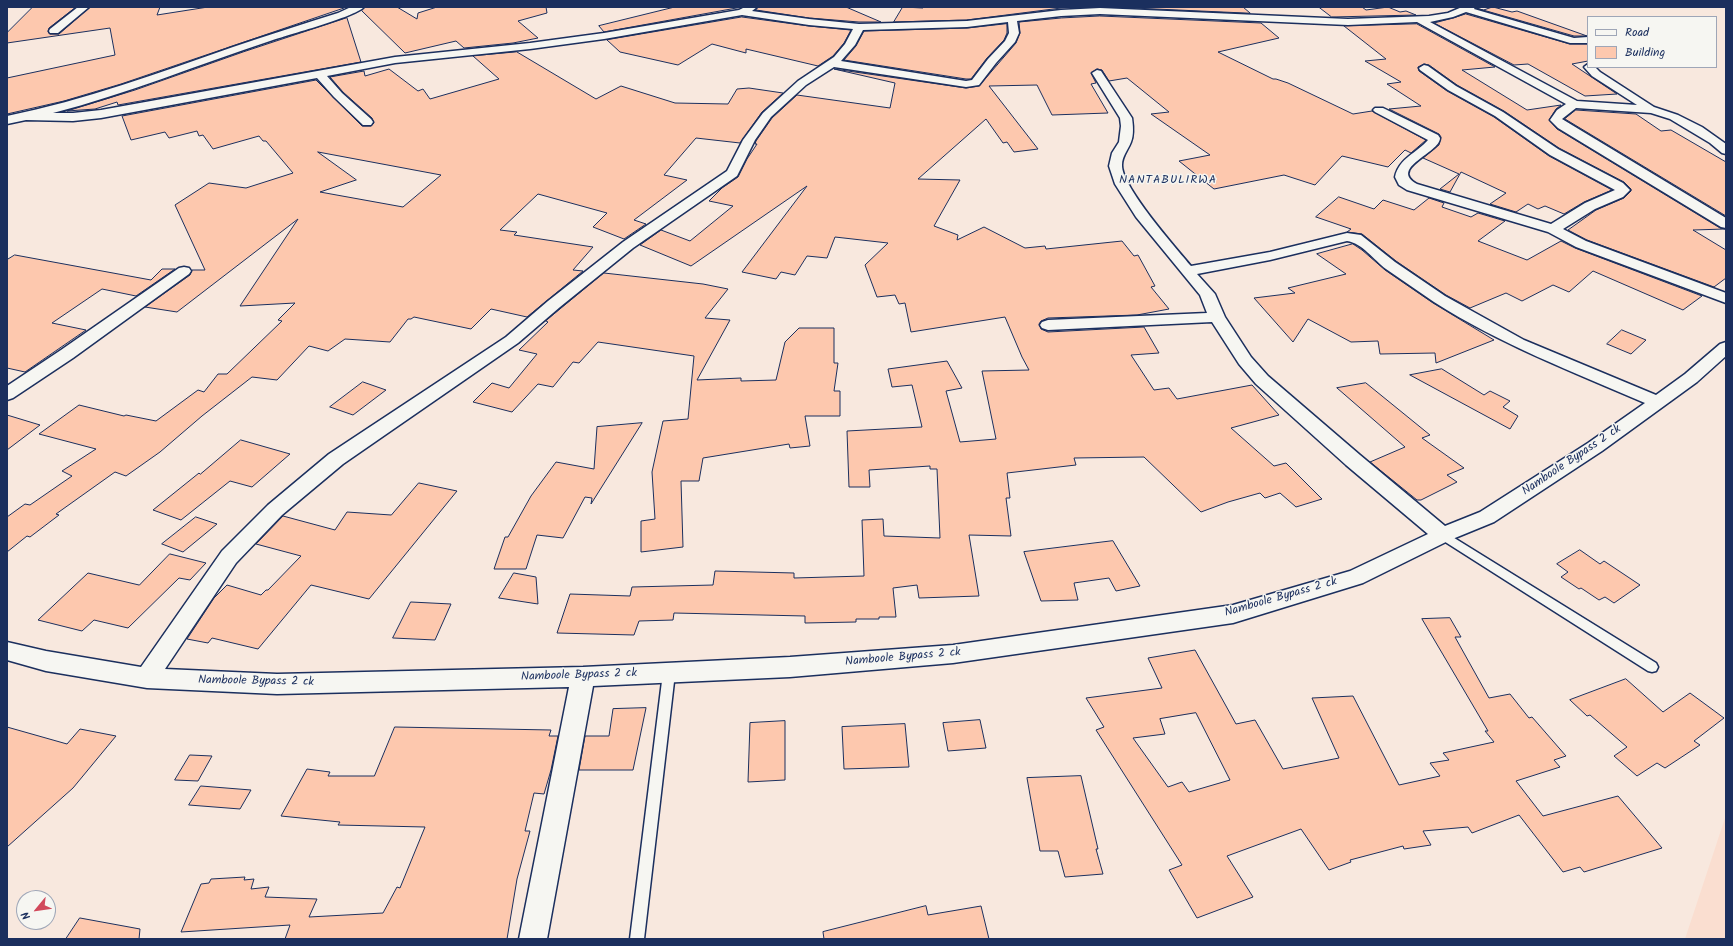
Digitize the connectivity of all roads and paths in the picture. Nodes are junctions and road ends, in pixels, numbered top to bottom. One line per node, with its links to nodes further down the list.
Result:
1 (84, 7): 9 (street)
2 (359, 7): 19 (street)
3 (752, 7): 5 (street)
4 (1467, 8): 7 (street); 10 (street)
5 (742, 12): 8 (street); 15 (street)
6 (1012, 19): 7 (street); 8 (street); 11 (street)
7 (1420, 20): 16 (street)
8 (859, 27): 11 (street)
9 (54, 31)
10 (1587, 40)
11 (831, 63): 38 (street)
12 (1424, 68): 24 (street)
13 (1590, 68): 18 (street)
14 (1097, 73): 26 (street)
15 (319, 74): 19 (street); 21 (street)
16 (1574, 104): 18 (street); 23 (street)
17 (1379, 110): 24 (street)
18 (1652, 110): 22 (street)
19 (26, 116): 20 (street)
20 (7, 120)
21 (367, 122)
22 (1726, 150)
23 (1726, 224)
24 (1553, 229): 27 (street)
25 (184, 271): 31 (street)
26 (1187, 271): 28 (street); 32 (street)
27 (1726, 298)
28 (1217, 317): 29 (street); 33 (street)
29 (1048, 325)
30 (1726, 347): 32 (street, Namboole Bypass 2 ck)
31 (7, 394)
32 (1658, 402): 33 (street, Namboole Bypass 2 ck)
33 (1443, 535): 35 (lane); 36 (street, Namboole Bypass 2 ck)
34 (7, 651): 38 (street, Namboole Bypass 2 ck)
35 (1652, 666)
36 (669, 673): 37 (street, Namboole Bypass 2 ck); 40 (lane)
37 (583, 677): 38 (street, Namboole Bypass 2 ck); 39 (street)
38 (147, 678)
39 (533, 939)
40 (637, 939)

